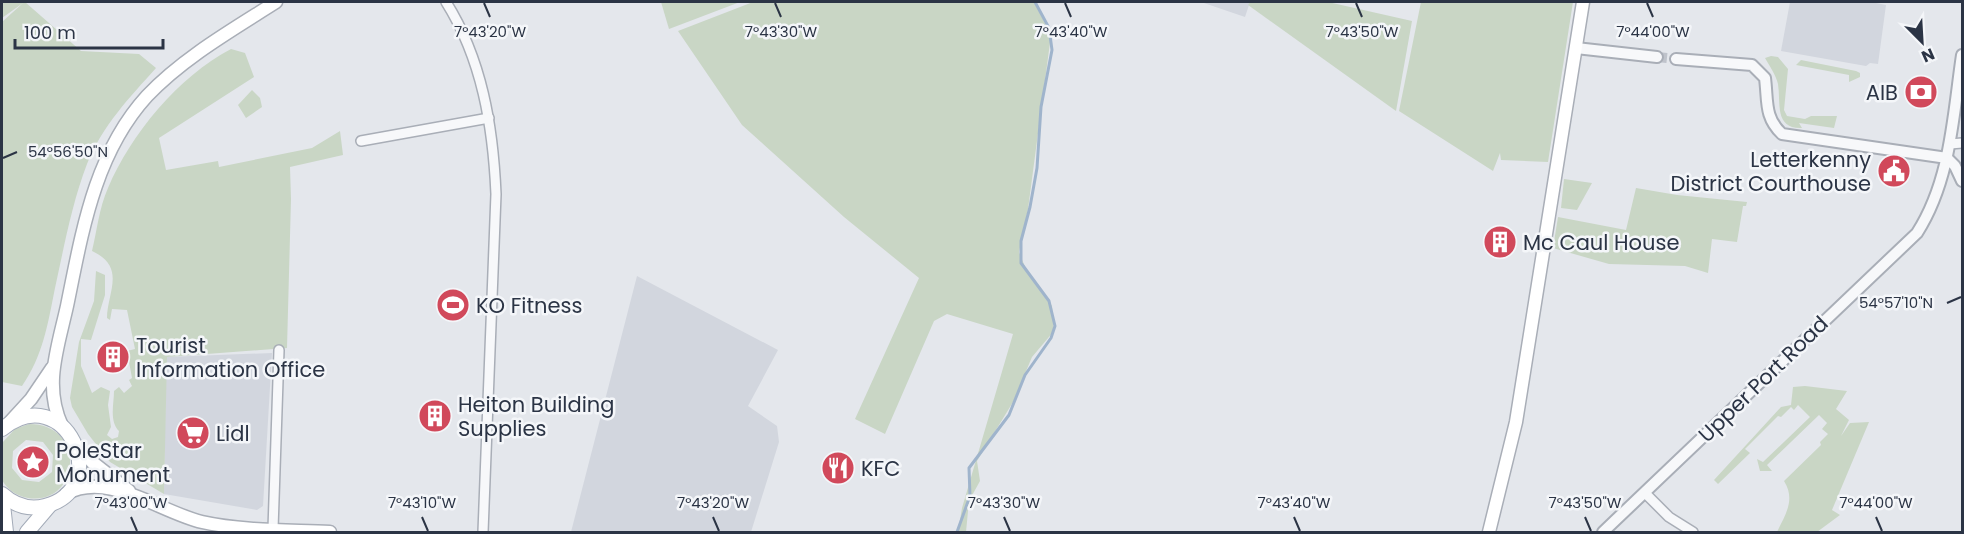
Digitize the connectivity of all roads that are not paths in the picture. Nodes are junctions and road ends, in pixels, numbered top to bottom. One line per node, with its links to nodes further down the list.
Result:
1 (276, 2): 15 (main road)
2 (446, 2): 8 (street)
3 (1583, 2): 4 (main road)
4 (1576, 48): 6 (street); 29 (main road)
5 (1962, 55): 11 (street, Upper Port Road)
6 (1657, 57)
7 (1676, 59): 12 (street)
8 (489, 118): 9 (street); 28 (street)
9 (361, 141)
10 (1962, 142): 11 (street)
11 (1950, 144): 12 (street, Upper Port Road)
12 (1947, 159): 13 (street); 19 (street, Upper Port Road)
13 (1962, 181)
14 (279, 350): 24 (street)
15 (52, 367): 16 (main road); 17 (main road)
16 (62, 426): 17 (main road); 18 (main road)
17 (5, 427)
18 (76, 445): 20 (main road); 22 (main road)
19 (1645, 493): 30 (street, Upper Port Road); 31 (street)
20 (66, 494): 22 (main road); 23 (main road)
21 (2, 495): 23 (main road); 25 (main road)
22 (135, 496): 24 (main road)
23 (50, 504): 26 (main road)
24 (273, 529): 27 (main road)
25 (6, 532)
26 (27, 532)
27 (330, 532)
28 (483, 532)
29 (1489, 532)
30 (1604, 532)
31 (1693, 532)

